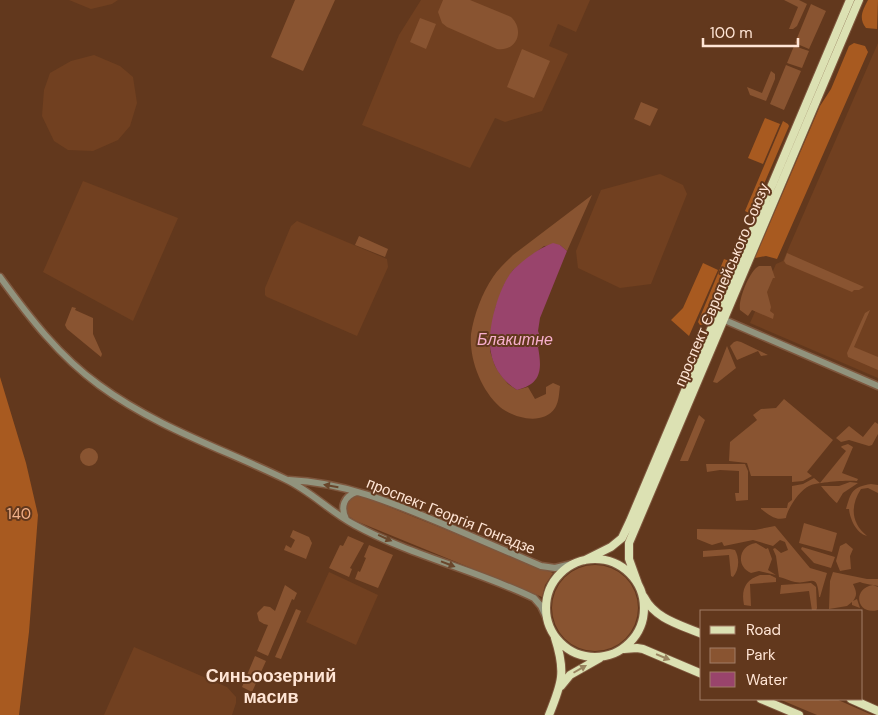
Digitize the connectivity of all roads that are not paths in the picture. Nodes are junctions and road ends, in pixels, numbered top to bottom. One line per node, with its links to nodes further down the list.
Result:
1 (850, 0): 4 (main road, проспект Європейського Союзу)
2 (858, 0): 4 (main road, проспект Європейського Союзу)
3 (0, 277): 6 (street, проспект Георгія Гонгадзе)
4 (720, 318): 5 (street); 9 (main road, проспект Європейського Союзу); 11 (main road, проспект Європейського Союзу)
5 (878, 386)
6 (287, 480): 7 (street, проспект Георгія Гонгадзе, one-way to 6); 8 (street, проспект Георгія Гонгадзе)
7 (358, 491): 8 (street); 10 (street, проспект Георгія Гонгадзе)
8 (347, 520): 13 (street, проспект Георгія Гонгадзе, one-way to 13)
9 (586, 560): 10 (main road); 11 (main road)
10 (576, 564): 13 (main road)
11 (638, 584): 12 (main road)
12 (641, 592): 15 (main road); 16 (main road)
13 (549, 623): 14 (main road)
14 (552, 631): 17 (main road); 19 (main road)
15 (700, 633)
16 (622, 649): 17 (main road); 18 (main road, one-way to 18)
17 (605, 656): 19 (main road, one-way to 17)
18 (700, 673)
19 (560, 688): 23 (main road)
20 (763, 700): 24 (main road)
21 (853, 700): 22 (main road)
22 (878, 711)
23 (549, 715)
24 (799, 715)

